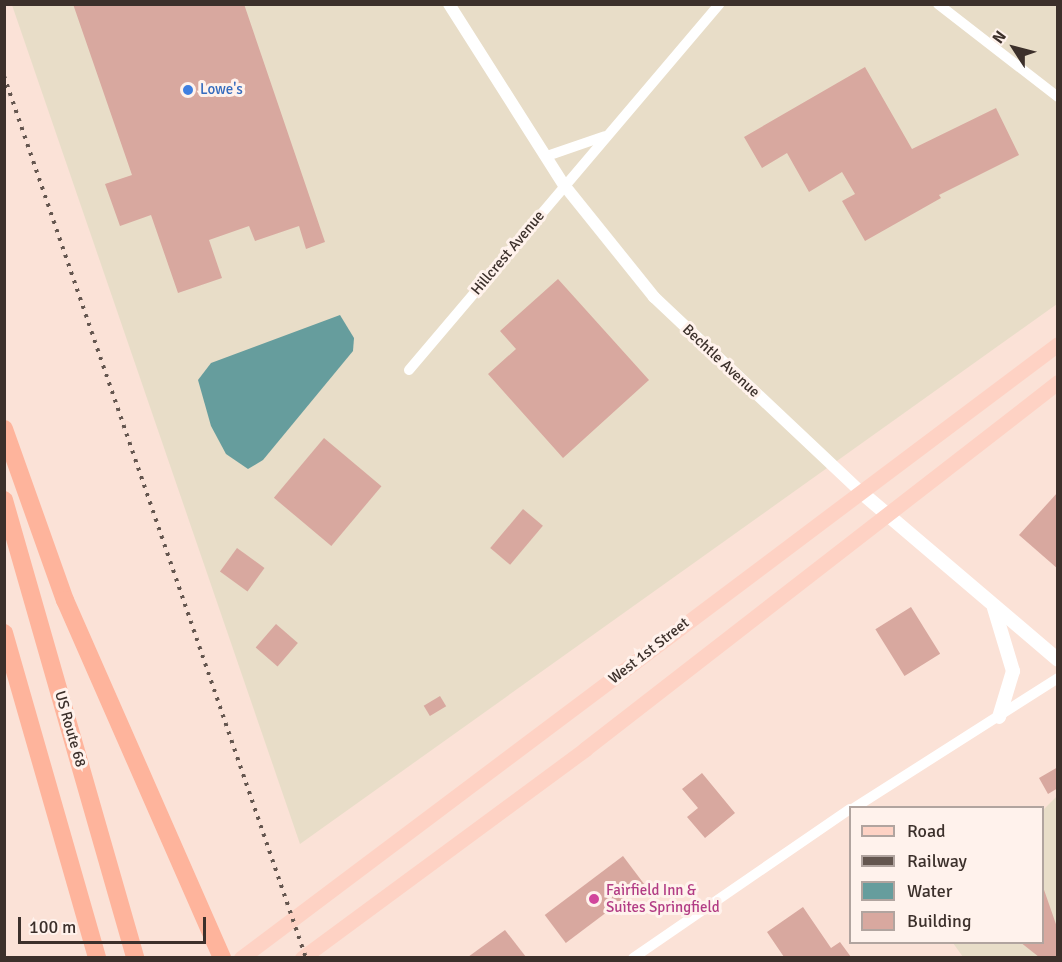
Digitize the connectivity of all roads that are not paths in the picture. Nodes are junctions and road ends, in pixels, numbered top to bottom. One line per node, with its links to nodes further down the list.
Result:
1 (449, 4): 6 (street, Bechtle Avenue)
2 (719, 4): 5 (street, Hillcrest Avenue)
3 (938, 4): 4 (street)
4 (1058, 97)
5 (605, 136): 6 (street); 7 (street, Hillcrest Avenue)
6 (547, 156): 7 (street, Bechtle Avenue)
7 (564, 185): 9 (street, Hillcrest Avenue); 12 (street, Bechtle Avenue)
8 (1058, 344): 12 (main road, West 1st Street)
9 (409, 370)
10 (1058, 382): 14 (main road)
11 (4, 429): 24 (highway)
12 (862, 493): 14 (main road, Bechtle Avenue); 25 (main road, West 1st Street)
13 (4, 500): 23 (highway, US Route 68)
14 (889, 515): 15 (main road, Bechtle Avenue); 26 (main road)
15 (994, 608): 17 (main road, Bechtle Avenue); 19 (main road)
16 (4, 633): 22 (highway)
17 (1058, 660)
18 (1058, 678): 19 (street)
19 (999, 717): 20 (street)
20 (855, 806)
21 (849, 810): 27 (street)
22 (97, 957)
23 (135, 957)
24 (222, 957)
25 (240, 957)
26 (302, 957)
27 (633, 957)

